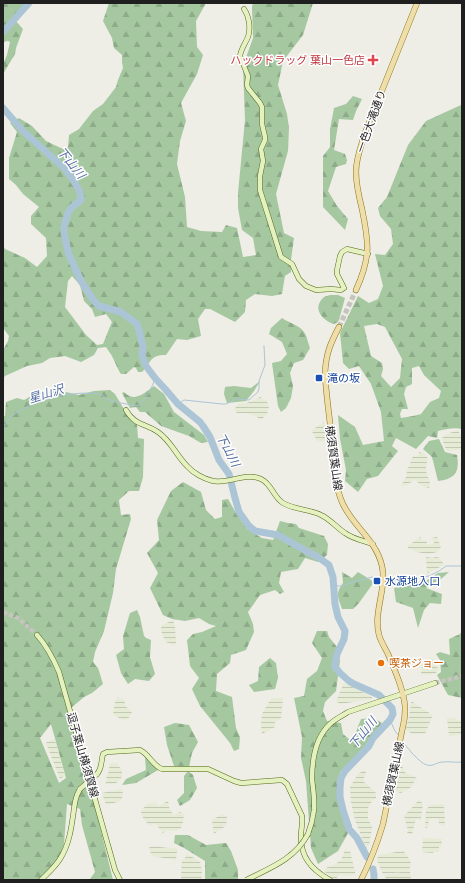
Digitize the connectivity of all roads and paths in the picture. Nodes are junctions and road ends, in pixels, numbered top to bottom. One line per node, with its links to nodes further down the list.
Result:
1 (417, 3): 3 (main road, 一色大滝通り)
2 (244, 9): 3 (street)
3 (368, 254): 4 (main road, 一色大滝通り)
4 (356, 290)
5 (339, 327): 7 (main road, 横須賀葉山線)
6 (126, 410): 7 (street)
7 (373, 544): 10 (main road, 横須賀葉山線)
8 (37, 635): 12 (street, 逗子葉山横須賀線)
9 (435, 683): 10 (street)
10 (403, 695): 13 (street, bridge); 15 (main road, 横須賀葉山線)
11 (41, 880): 14 (street, bridge)
12 (120, 880)
13 (246, 880)
14 (330, 880)
15 (362, 880)

